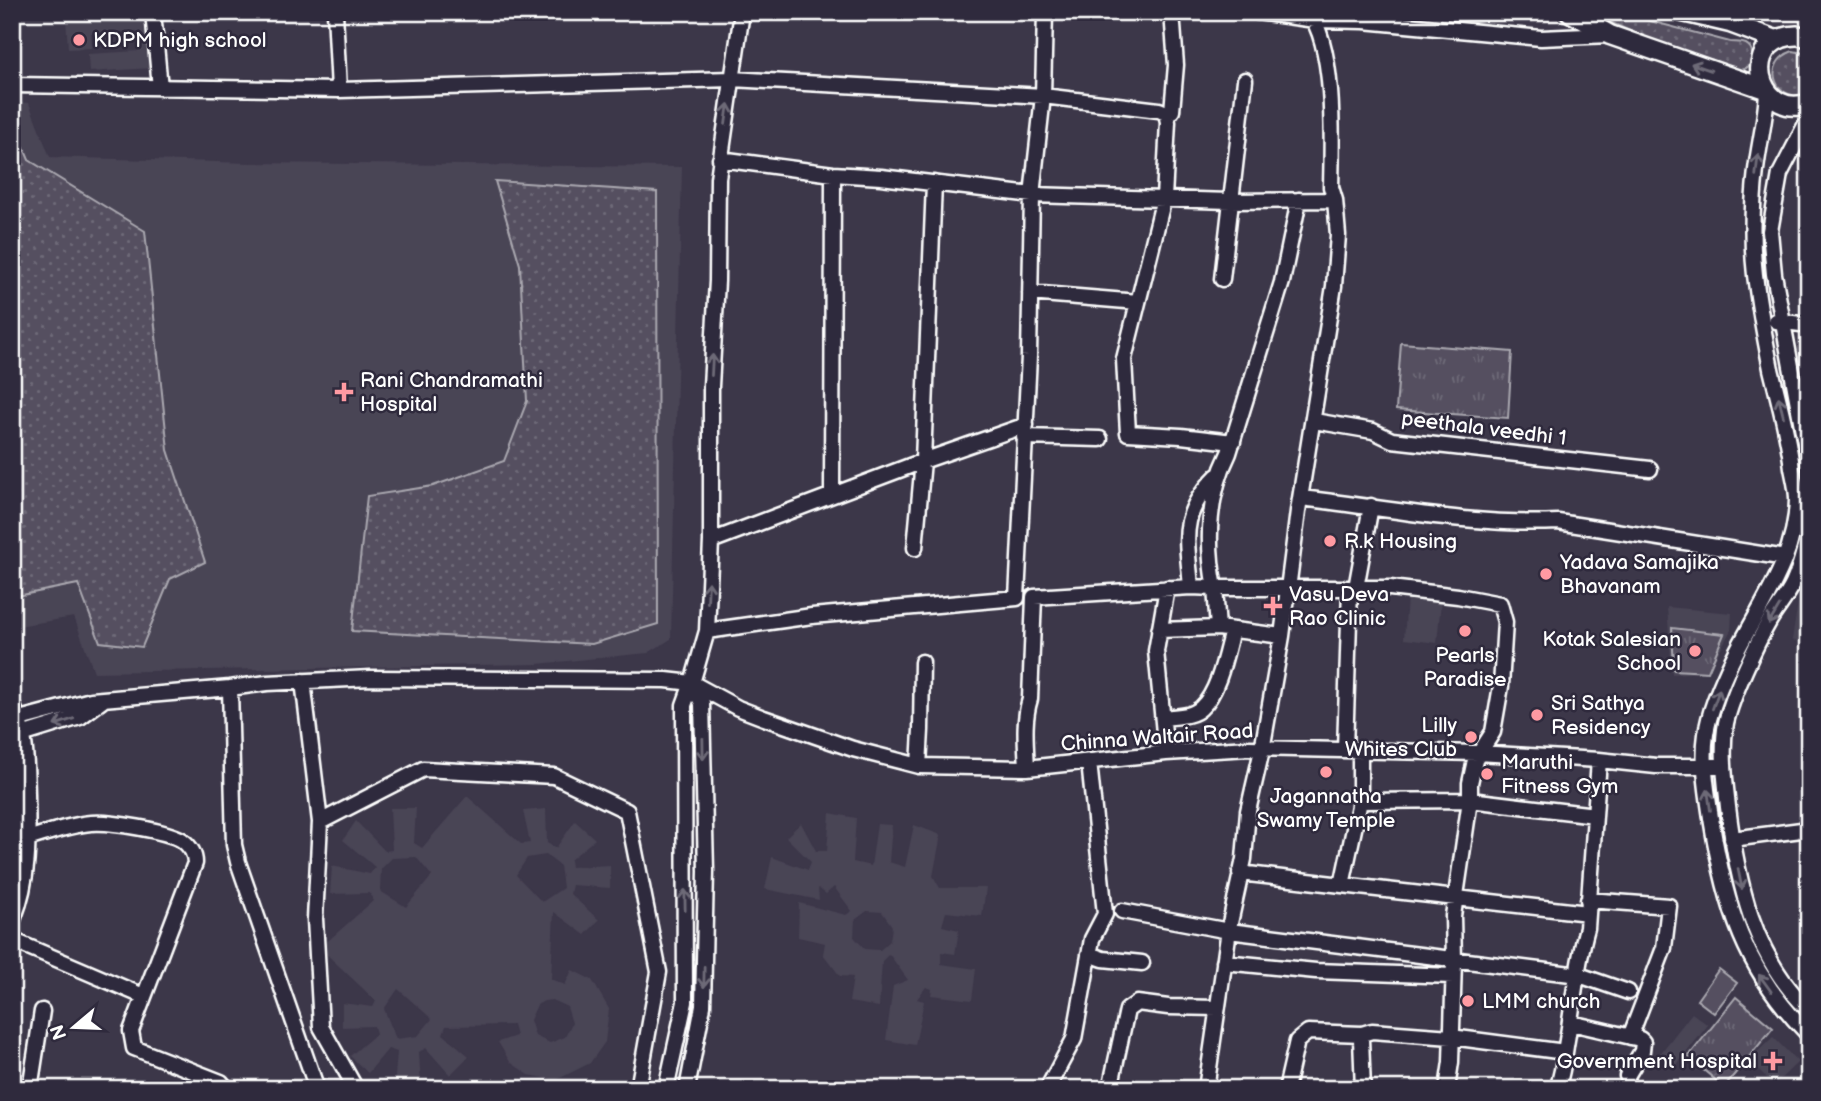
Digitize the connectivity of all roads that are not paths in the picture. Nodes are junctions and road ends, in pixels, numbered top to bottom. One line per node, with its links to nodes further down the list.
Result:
1 (153, 12): 16 (street)
2 (335, 12): 17 (street)
3 (741, 12): 13 (street)
4 (1045, 12): 19 (street)
5 (1172, 12): 21 (street)
6 (1257, 12): 9 (street)
7 (1570, 12): 10 (main road)
8 (1683, 12): 12 (main road)
9 (1311, 16): 10 (street); 29 (street)
10 (1611, 35): 18 (main road, one-way to 10)
11 (1809, 38): 12 (main road)
12 (1776, 40): 18 (main road)
13 (732, 79): 17 (street); 19 (street); 23 (street, one-way to 13)
14 (1245, 80): 30 (street)
15 (12, 85): 16 (street)
16 (160, 89): 17 (street)
17 (339, 90)
18 (1766, 90): 20 (main road); 34 (street, one-way to 18)
19 (1043, 96): 26 (street); 27 (street)
20 (1809, 103)
21 (1172, 111)
22 (1809, 118): 35 (street)
23 (720, 159): 24 (street); 49 (street, one-way to 23)
24 (834, 174): 25 (street); 45 (street)
25 (934, 183): 26 (street); 41 (street)
26 (1032, 195): 27 (street); 32 (street)
27 (1164, 198): 30 (street); 33 (street)
28 (1299, 200): 29 (street); 30 (street); 40 (street)
29 (1335, 200): 37 (street)
30 (1230, 201): 31 (street)
31 (1222, 279)
32 (1030, 293): 33 (street); 38 (street)
33 (1138, 302): 40 (street)
34 (1763, 321): 35 (street); 51 (street, one-way to 34)
35 (1783, 321): 36 (street); 42 (street)
36 (1809, 325)
37 (1314, 421): 43 (street, peethala veedhi 1); 46 (street)
38 (1025, 431): 39 (street); 41 (street); 60 (street)
39 (1100, 439)
40 (1233, 442): 44 (street)
41 (922, 461): 45 (street); 50 (street)
42 (1809, 464)
43 (1650, 468)
44 (1217, 476): 53 (street); 54 (street)
45 (832, 495): 49 (street)
46 (1301, 498): 47 (street); 58 (street)
47 (1371, 506): 51 (street); 55 (street)
48 (1809, 534): 52 (street)
49 (711, 541): 63 (street, one-way to 49)
50 (915, 548)
51 (1786, 558): 78 (street, one-way to 51)
52 (1793, 584): 56 (street); 79 (street, one-way to 79)
53 (1191, 587): 54 (street); 57 (street)
54 (1215, 588): 58 (street); 61 (street)
55 (1353, 588): 58 (street); 72 (street); 74 (street)
56 (1809, 588)
57 (1167, 589): 59 (street); 62 (street)
58 (1289, 589): 64 (street)
59 (1034, 597): 60 (street); 80 (street)
60 (1017, 598): 63 (street)
61 (1225, 629): 62 (street); 64 (street); 69 (street)
62 (1159, 630): 69 (street)
63 (707, 631): 67 (street)
64 (1282, 636): 71 (street)
65 (922, 662): 77 (street)
66 (303, 681): 67 (street); 68 (street); 86 (street)
67 (692, 683): 77 (street, Chinna Waltair Road); 121 (street, one-way to 67); 122 (street, one-way to 122)
68 (230, 688): 70 (street); 118 (street)
69 (1163, 718): 73 (street)
70 (15, 725): 81 (main road)
71 (1262, 750): 72 (street, Chinna Waltair Road); 73 (street, Chinna Waltair Road); 90 (street)
72 (1353, 750): 74 (street, Chinna Waltair Road); 83 (street)
73 (1166, 753): 76 (street, Chinna Waltair Road)
74 (1477, 753): 75 (street, Chinna Waltair Road); 82 (street)
75 (1599, 760): 78 (street, Chinna Waltair Road); 85 (street)
76 (1089, 762): 80 (street, Chinna Waltair Road); 98 (street)
77 (919, 766): 80 (street, Chinna Waltair Road)
78 (1705, 766): 79 (street, Chinna Waltair Road); 111 (street, one-way to 78)
79 (1723, 766): 89 (street)
80 (1027, 768)
81 (16, 779): 84 (main road)
82 (1471, 800): 83 (street); 85 (street); 92 (street)
83 (1360, 801): 91 (street)
84 (17, 812): 88 (main road)
85 (1595, 815): 93 (street)
86 (320, 822): 119 (street); 120 (street)
87 (1809, 829): 89 (street)
88 (27, 839): 95 (main road); 105 (street)
89 (1732, 839): 107 (street, one-way to 107)
90 (1240, 873): 91 (street); 96 (street)
91 (1342, 885): 92 (street)
92 (1455, 898): 93 (street); 99 (street)
93 (1588, 906): 102 (street); 113 (street)
94 (1122, 911): 96 (street)
95 (12, 917)
96 (1229, 931): 99 (street); 100 (street)
97 (12, 940): 105 (street)
98 (1090, 954): 101 (street); 123 (street)
99 (1454, 961): 102 (street); 103 (street)
100 (1224, 962): 103 (street); 106 (street)
101 (1142, 963)
102 (1579, 975): 104 (street); 109 (street)
103 (1453, 976): 112 (street)
104 (1628, 992)
105 (143, 996): 117 (street)
106 (1217, 1008): 124 (street); 125 (street)
107 (1809, 1010)
108 (42, 1011): 116 (street)
109 (1571, 1023): 113 (street); 114 (street)
110 (1362, 1034): 112 (street); 126 (street); 127 (street)
111 (1809, 1035)
112 (1451, 1037): 114 (street); 128 (street)
113 (1630, 1037): 115 (street)
114 (1565, 1052): 129 (street)
115 (1627, 1076)
116 (30, 1089)
117 (227, 1089)
118 (317, 1089)
119 (356, 1089)
120 (638, 1089)
121 (666, 1089)
122 (687, 1089)
123 (1047, 1089)
124 (1110, 1089)
125 (1206, 1089)
126 (1286, 1089)
127 (1363, 1089)
128 (1447, 1089)
129 (1557, 1089)

